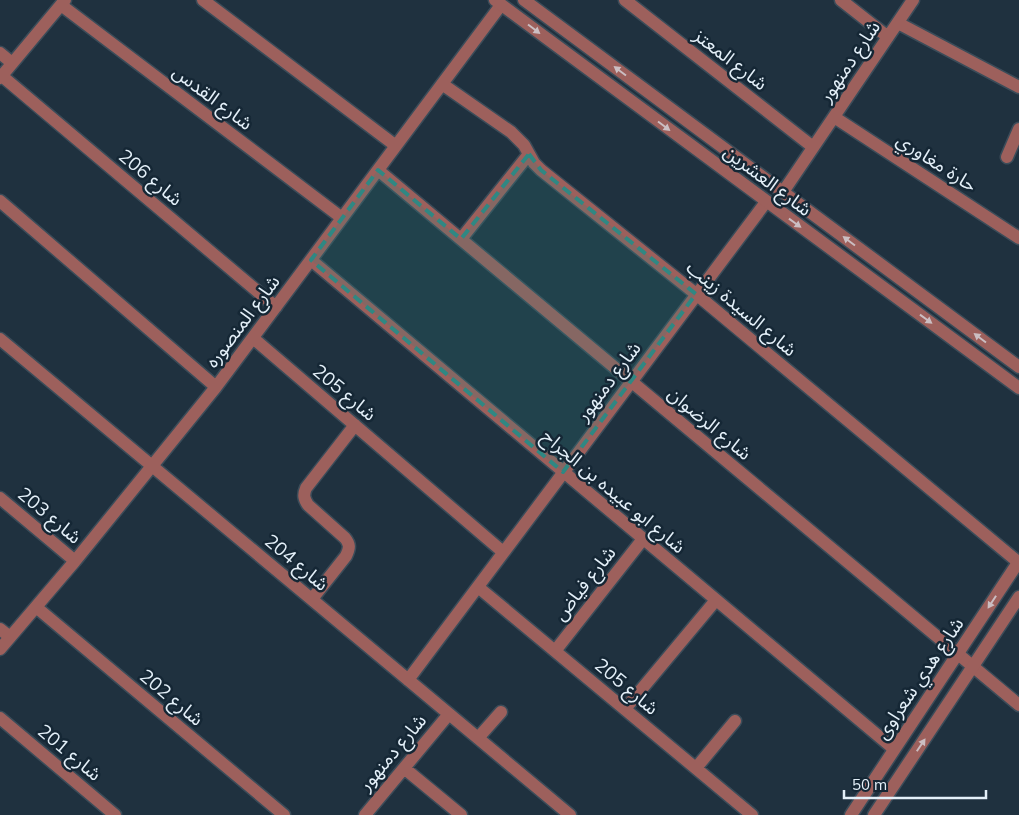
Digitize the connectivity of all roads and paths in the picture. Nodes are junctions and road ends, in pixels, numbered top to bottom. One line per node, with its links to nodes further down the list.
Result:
1 (203, 0): 17 (street)
2 (524, 0): 22 (street, شارع العشرين, one-way to 2)
3 (625, 0): 18 (street, شارع المعتز)
4 (842, 0): 9 (street)
5 (913, 0): 8 (street, شارع دمنهور)
6 (498, 2): 13 (street, شارع المنصوره); 24 (street, شارع العشرين, one-way to 24)
7 (63, 3): 11 (street); 25 (street, شارع القدس)
8 (898, 23): 9 (street, شارع دمنهور); 14 (street)
9 (888, 37): 15 (street, شارع دمنهور)
10 (0, 53): 11 (street)
11 (12, 63): 12 (street)
12 (1, 77): 30 (street, شارع 206)
13 (442, 84): 17 (street, شارع المنصوره); 19 (street, شارع السيدة زينب)
14 (1019, 87)
15 (834, 117): 18 (street, شارع دمنهور); 26 (street, حارة مغاوري)
16 (1019, 129): 20 (street)
17 (396, 146): 21 (street, شارع المنصوره)
18 (813, 147): 22 (street, شارع دمنهور)
19 (529, 154): 27 (street); 29 (street, شارع السيدة زينب)
20 (1007, 157)
21 (378, 170): 25 (street, شارع المنصوره); 27 (street, شارع الرضوان)
22 (783, 192): 33 (street, شارع العشرين, one-way to 22)
23 (0, 201): 35 (street)
24 (766, 202): 29 (street, شارع دمنهور); 36 (street, شارع العشرين, one-way to 36)
25 (342, 218): 28 (street, شارع المنصوره)
26 (1019, 238)
27 (461, 239): 34 (street, شارع الرضوان)
28 (310, 260): 30 (street, شارع المنصوره); 39 (street, شارع ابو عبيده بن الجراح)
29 (696, 294): 34 (street, شارع دمنهور); 44 (street, شارع السيدة زينب)
30 (276, 306): 32 (street, شارع المنصوره)
31 (0, 338): 38 (street, شارع 204)
32 (252, 338): 35 (street, شارع المنصوره); 37 (street, شارع 205)
33 (1019, 367)
34 (631, 381): 39 (street, شارع دمنهور); 54 (street, شارع الرضوان)
35 (216, 387): 38 (street, شارع المنصوره)
36 (1019, 388)
37 (355, 425): 42 (street, شارع 205); 47 (street)
38 (153, 466): 43 (street, شارع المنصوره); 47 (street, شارع 204)
39 (563, 472): 41 (street, شارع ابو عبيده بن الجراح); 42 (street, شارع دمنهور)
40 (0, 498): 43 (street, شارع 203)
41 (643, 539): 48 (street, شارع ابو عبيده بن الجراح); 53 (street, شارع فياض)
42 (503, 552): 45 (street, شارع دمنهور)
43 (75, 561): 49 (street, شارع المنصوره)
44 (1019, 562): 54 (street, شارع هدي شعراوى, one-way to 54)
45 (478, 586): 53 (street, شارع 205); 56 (street, شارع دمنهور)
46 (1019, 597): 55 (street, شارع هدي شعراوى)
47 (312, 599): 56 (street, شارع 204)
48 (716, 600): 58 (street); 64 (street, شارع ابو عبيده بن الجراح)
49 (36, 607): 51 (street, شارع المنصوره); 67 (street, شارع 202)
50 (0, 629): 51 (street)
51 (10, 638): 52 (street, شارع المنصوره)
52 (0, 650)
53 (555, 651): 58 (street, شارع 205)
54 (958, 654): 55 (street, شارع الرضوان); 64 (street, شارع هدي شعراوى)
55 (973, 666): 57 (street, شارع الرضوان); 74 (street, شارع هدي شعراوى, one-way to 55)
56 (408, 680): 60 (street, شارع 204)
57 (1019, 705)
58 (625, 709): 66 (street, شارع 205)
59 (501, 712): 63 (street)
60 (448, 714): 63 (street, شارع 204); 65 (street, شارع دمنهور)
61 (0, 718): 68 (street, شارع 201)
62 (735, 721): 66 (street)
63 (478, 738): 71 (street, شارع 204)
64 (894, 750): 73 (street, شارع هدي شعراوى)
65 (404, 768): 69 (street, شارع دمنهور); 70 (street)
66 (696, 768): 72 (street, شارع 205)
67 (281, 814)
68 (115, 815)
69 (365, 815)
70 (461, 815)
71 (570, 815)
72 (752, 815)
73 (851, 815)
74 (874, 815)

